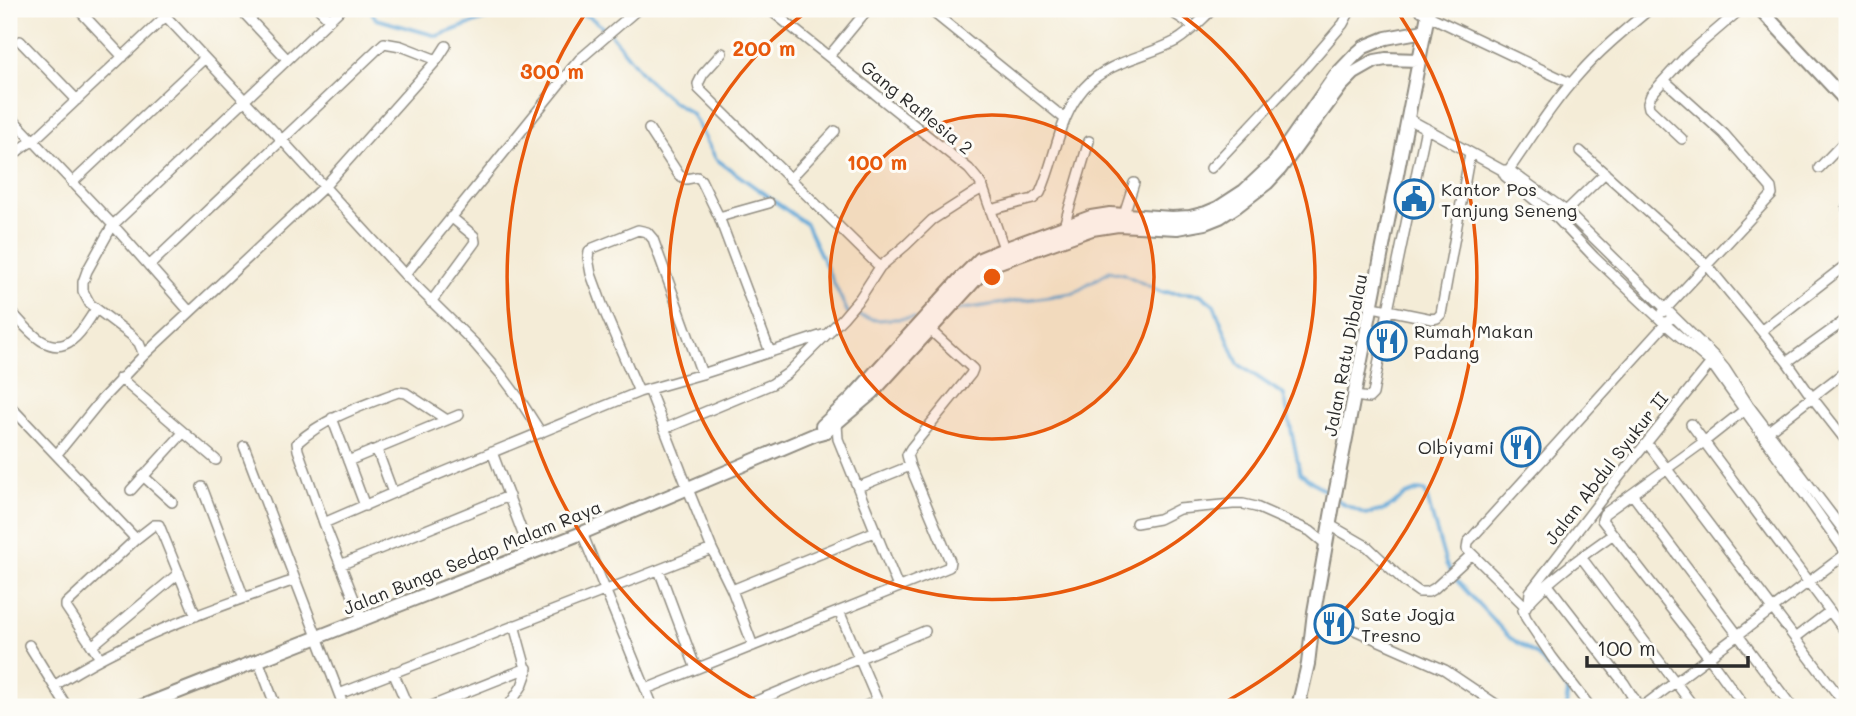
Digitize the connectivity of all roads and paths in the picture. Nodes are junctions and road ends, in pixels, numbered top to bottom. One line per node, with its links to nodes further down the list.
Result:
1 (78, 9): 25 (street)
2 (240, 9): 27 (street)
3 (319, 9): 18 (street)
4 (341, 9): 18 (street)
5 (638, 9): 62 (street)
6 (769, 9): 17 (street, Gang Raflesia 2)
7 (868, 9): 24 (street)
8 (929, 9): 37 (street)
9 (1167, 9): 19 (street)
10 (1213, 9): 19 (street)
11 (1351, 9): 49 (street)
12 (1650, 9): 31 (street)
13 (1741, 9): 30 (street)
14 (1760, 9): 32 (street)
15 (1425, 11): 20 (street, Jalan Ratu Dibalau); 31 (street)
16 (162, 12): 25 (street); 26 (street)
17 (782, 13): 24 (street, Gang Raflesia 2)
18 (329, 19): 27 (street)
19 (1195, 27): 37 (street)
20 (1424, 31): 29 (street, Jalan Ratu Dibalau); 61 (street, Jalan Bunga Sedap Malam Raya)
21 (20, 41): 33 (street)
22 (446, 46): 28 (street)
23 (722, 53): 53 (street)
24 (829, 56): 57 (street, Gang Raflesia 2)
25 (122, 57): 33 (street)
26 (205, 58): 34 (street); 54 (street)
27 (287, 59): 34 (street)
28 (437, 60): 41 (street); 56 (street)
29 (1419, 60): 36 (street, Jalan Ratu Dibalau); 67 (street, Jalan Bunga Sedap Malam Raya)
30 (1664, 80): 42 (street); 68 (street)
31 (1570, 83): 51 (street)
32 (1845, 94)
33 (77, 100): 44 (street)
34 (244, 100): 41 (street); 65 (street)
35 (9, 115): 44 (street)
36 (1407, 118): 38 (street); 74 (street, Jalan Ratu Dibalau)
37 (1065, 119): 59 (street)
38 (1426, 128): 47 (street); 77 (street)
39 (649, 129): 63 (street)
40 (835, 131): 53 (street)
41 (282, 139): 56 (street); 70 (street)
42 (1682, 139)
43 (1847, 139): 50 (street)
44 (33, 141): 48 (street); 54 (street)
45 (1089, 141): 66 (street)
46 (1580, 151): 52 (street)
47 (1470, 153): 51 (street); 77 (street)
48 (9, 167)
49 (1210, 168)
50 (1819, 168)
51 (1506, 172): 60 (street); 64 (street)
52 (1605, 173): 60 (street); 68 (street)
53 (790, 178): 71 (street)
54 (72, 183): 65 (street)
55 (1134, 183): 61 (street)
56 (325, 186): 72 (street); 78 (street)
57 (983, 188): 59 (street, Gang Raflesia 2); 71 (street)
58 (769, 202): 63 (street)
59 (990, 210): 67 (street, Gang Raflesia 2)
60 (1566, 211): 64 (street); 79 (street)
61 (1124, 214): 66 (street, Jalan Bunga Sedap Malam Raya)
62 (451, 217): 72 (street); 73 (street)
63 (719, 217): 85 (street)
64 (1558, 219): 81 (street)
65 (113, 225): 70 (street); 76 (street)
66 (1064, 226): 67 (street, Jalan Bunga Sedap Malam Raya)
67 (1006, 253): 82 (street, Jalan Bunga Sedap Malam Raya); 82 (street, Jalan Bunga Sedap Malam Raya)
68 (1706, 264): 79 (street); 83 (street)
69 (1847, 264): 83 (street)
70 (149, 266): 78 (street)
71 (880, 267): 84 (street)
72 (405, 275): 73 (street)
73 (431, 302): 107 (street)
74 (1373, 307): 77 (street); 94 (street, Jalan Ratu Dibalau)
75 (9, 309): 76 (street)
76 (96, 309): 86 (street)
77 (1388, 310): 94 (street)
78 (190, 312): 86 (street)
79 (1669, 313): 81 (street); 87 (street)
80 (1847, 319): 88 (street)
81 (1662, 321): 87 (street); 144 (street)
82 (928, 325): 104 (street, Jalan Bunga Sedap Malam Raya); 118 (street)
83 (1762, 330): 88 (street)
84 (829, 333): 85 (street); 103 (street)
85 (770, 352): 90 (street)
86 (144, 355): 91 (street)
87 (1713, 360): 97 (street); 126 (street, Jalan Abdul Syukur II)
88 (1787, 362): 95 (street)
89 (1847, 370): 95 (street)
90 (702, 374): 92 (street); 93 (street)
91 (121, 379): 106 (street); 115 (street)
92 (649, 389): 93 (street); 103 (street)
93 (639, 392): 107 (street)
94 (1355, 396): 134 (street, Jalan Ratu Dibalau)
95 (1811, 396): 105 (street); 108 (street)
96 (9, 405): 115 (street)
97 (1747, 408): 108 (street); 109 (street)
98 (459, 415): 100 (street)
99 (332, 418): 100 (street); 117 (street); 132 (street)
100 (447, 420): 113 (street)
101 (1691, 424): 109 (street)
102 (1847, 424): 105 (street)
103 (664, 429): 123 (street)
104 (829, 429): 121 (street); 123 (street, Jalan Bunga Sedap Malam Raya)
105 (1838, 430): 110 (street)
106 (183, 433): 116 (street); 120 (street)
107 (541, 433): 114 (street)
108 (1766, 433): 138 (street); 143 (street)
109 (1705, 441): 119 (street); 150 (street)
110 (1847, 442)
111 (244, 446): 149 (street)
112 (1651, 448): 119 (street)
113 (377, 450): 117 (street); 125 (street)
114 (492, 452): 125 (street); 128 (street)
115 (57, 454): 139 (street)
116 (216, 460)
117 (348, 461): 130 (street)
118 (910, 466): 121 (street); 152 (street)
119 (1666, 469): 127 (street); 157 (street)
120 (143, 476): 124 (street); 129 (street)
121 (858, 486): 135 (street)
122 (202, 487): 155 (street)
123 (688, 489): 136 (street, Jalan Bunga Sedap Malam Raya); 141 (street)
124 (131, 490)
125 (393, 492): 130 (street)
126 (1607, 492): 131 (street); 156 (street, Jalan Abdul Syukur II)
127 (1632, 494): 131 (street); 165 (street)
128 (509, 496): 142 (street); 146 (street)
129 (172, 502)
130 (365, 506): 132 (street)
131 (1612, 508): 137 (street)
132 (324, 523): 146 (street)
133 (1136, 523): 140 (street)
134 (1330, 525): 140 (street, Jalan Ratu Dibalau); 144 (street)
135 (876, 531): 152 (street); 154 (street)
136 (582, 533): 142 (street, Jalan Bunga Sedap Malam Raya); 153 (street)
137 (1612, 535): 145 (street); 172 (street)
138 (1847, 535)
139 (136, 539): 148 (street); 170 (street)
140 (1327, 545): 160 (street, Jalan Ratu Dibalau)
141 (712, 549): 147 (street); 154 (street)
142 (530, 553): 162 (street, Jalan Bunga Sedap Malam Raya)
143 (1847, 553): 150 (street)
144 (1472, 554): 156 (street)
145 (1581, 557): 151 (street); 179 (street)
146 (340, 565): 162 (street)
147 (659, 570): 153 (street); 177 (street)
148 (179, 573): 161 (street); 170 (street)
149 (295, 580): 155 (street); 167 (street)
150 (1809, 581): 157 (street); 159 (street)
151 (1548, 585): 156 (street); 184 (street)
152 (898, 587): 158 (street)
153 (605, 590): 163 (street); 181 (street)
154 (732, 590): 171 (street)
155 (244, 598): 161 (street)
156 (1527, 604): 197 (street)
157 (1773, 607): 165 (street); 168 (street)
158 (839, 611): 171 (street); 174 (street)
159 (1830, 611): 166 (street); 168 (street)
160 (1314, 612): 195 (street, Jalan Ratu Dibalau); 196 (street)
161 (196, 616): 173 (street)
162 (362, 620): 167 (street, Jalan Bunga Sedap Malam Raya)
163 (514, 625): 176 (street); 178 (street)
164 (925, 631): 174 (street)
165 (1738, 633): 172 (street); 201 (street)
166 (1847, 634)
167 (317, 637): 175 (street, Jalan Bunga Sedap Malam Raya); 182 (street)
168 (1795, 638): 202 (street)
169 (29, 645): 180 (street)
170 (92, 646): 173 (street)
171 (753, 646): 177 (street)
172 (1708, 656): 179 (street); 200 (street)
173 (100, 658): 180 (street)
174 (859, 659): 183 (street); 193 (street)
175 (258, 660): 186 (street, Jalan Bunga Sedap Malam Raya); 187 (street)
176 (527, 668): 190 (street); 191 (street)
177 (696, 669): 181 (street)
178 (393, 672): 182 (street); 189 (street)
179 (1675, 682): 184 (street); 199 (street)
180 (54, 686): 185 (street)
181 (646, 689): 192 (street)
182 (339, 694): 188 (street)
183 (878, 704): 194 (street)
184 (1638, 704): 198 (street)
185 (67, 707)
186 (140, 707)
187 (276, 707)
188 (344, 707)
189 (408, 707)
190 (429, 707)
191 (508, 707)
192 (653, 707)
193 (742, 707)
194 (863, 707)
195 (1298, 707)
196 (1500, 707)
197 (1590, 707)
198 (1622, 707)
199 (1694, 707)
200 (1745, 707)
201 (1792, 707)
202 (1847, 707)

